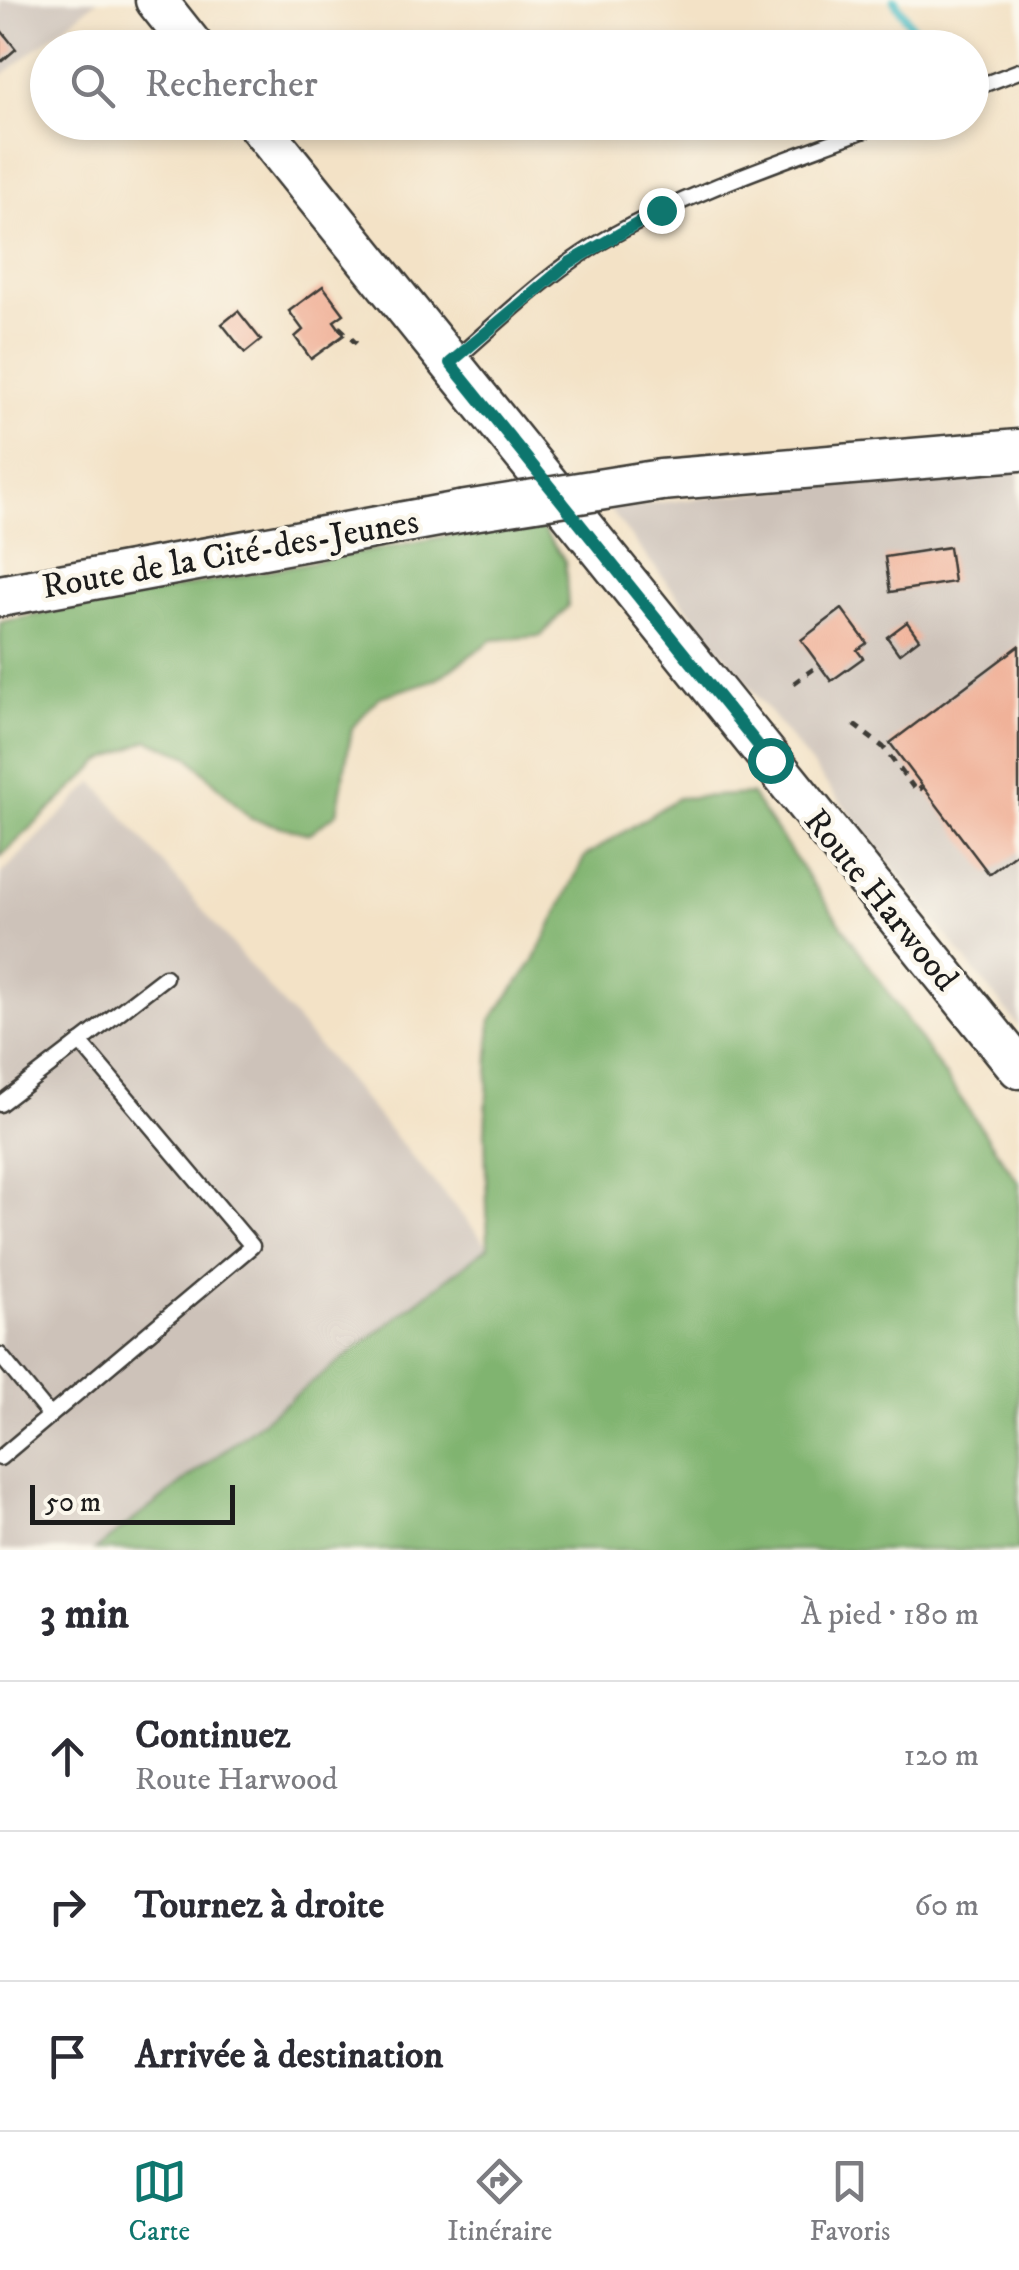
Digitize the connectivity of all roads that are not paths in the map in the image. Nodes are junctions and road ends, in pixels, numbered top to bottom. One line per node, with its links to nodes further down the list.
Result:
1 (156, 0): 2 (main road)
2 (180, 30)
3 (1019, 71): 4 (lane)
4 (989, 82)
5 (270, 140): 7 (main road, Route Harwood)
6 (840, 140): 7 (lane)
7 (450, 363): 14 (main road, Route Harwood)
8 (1019, 426): 10 (main road)
9 (1019, 450): 10 (main road)
10 (768, 468): 11 (main road, Route de la Cité-des-Jeunes, bridge)
11 (0, 596)
12 (165, 977): 13 (lane)
13 (80, 1042): 15 (lane); 17 (lane)
14 (1019, 1068)
15 (0, 1104)
16 (0, 1355): 17 (lane)
17 (50, 1416): 18 (lane)
18 (0, 1458)

